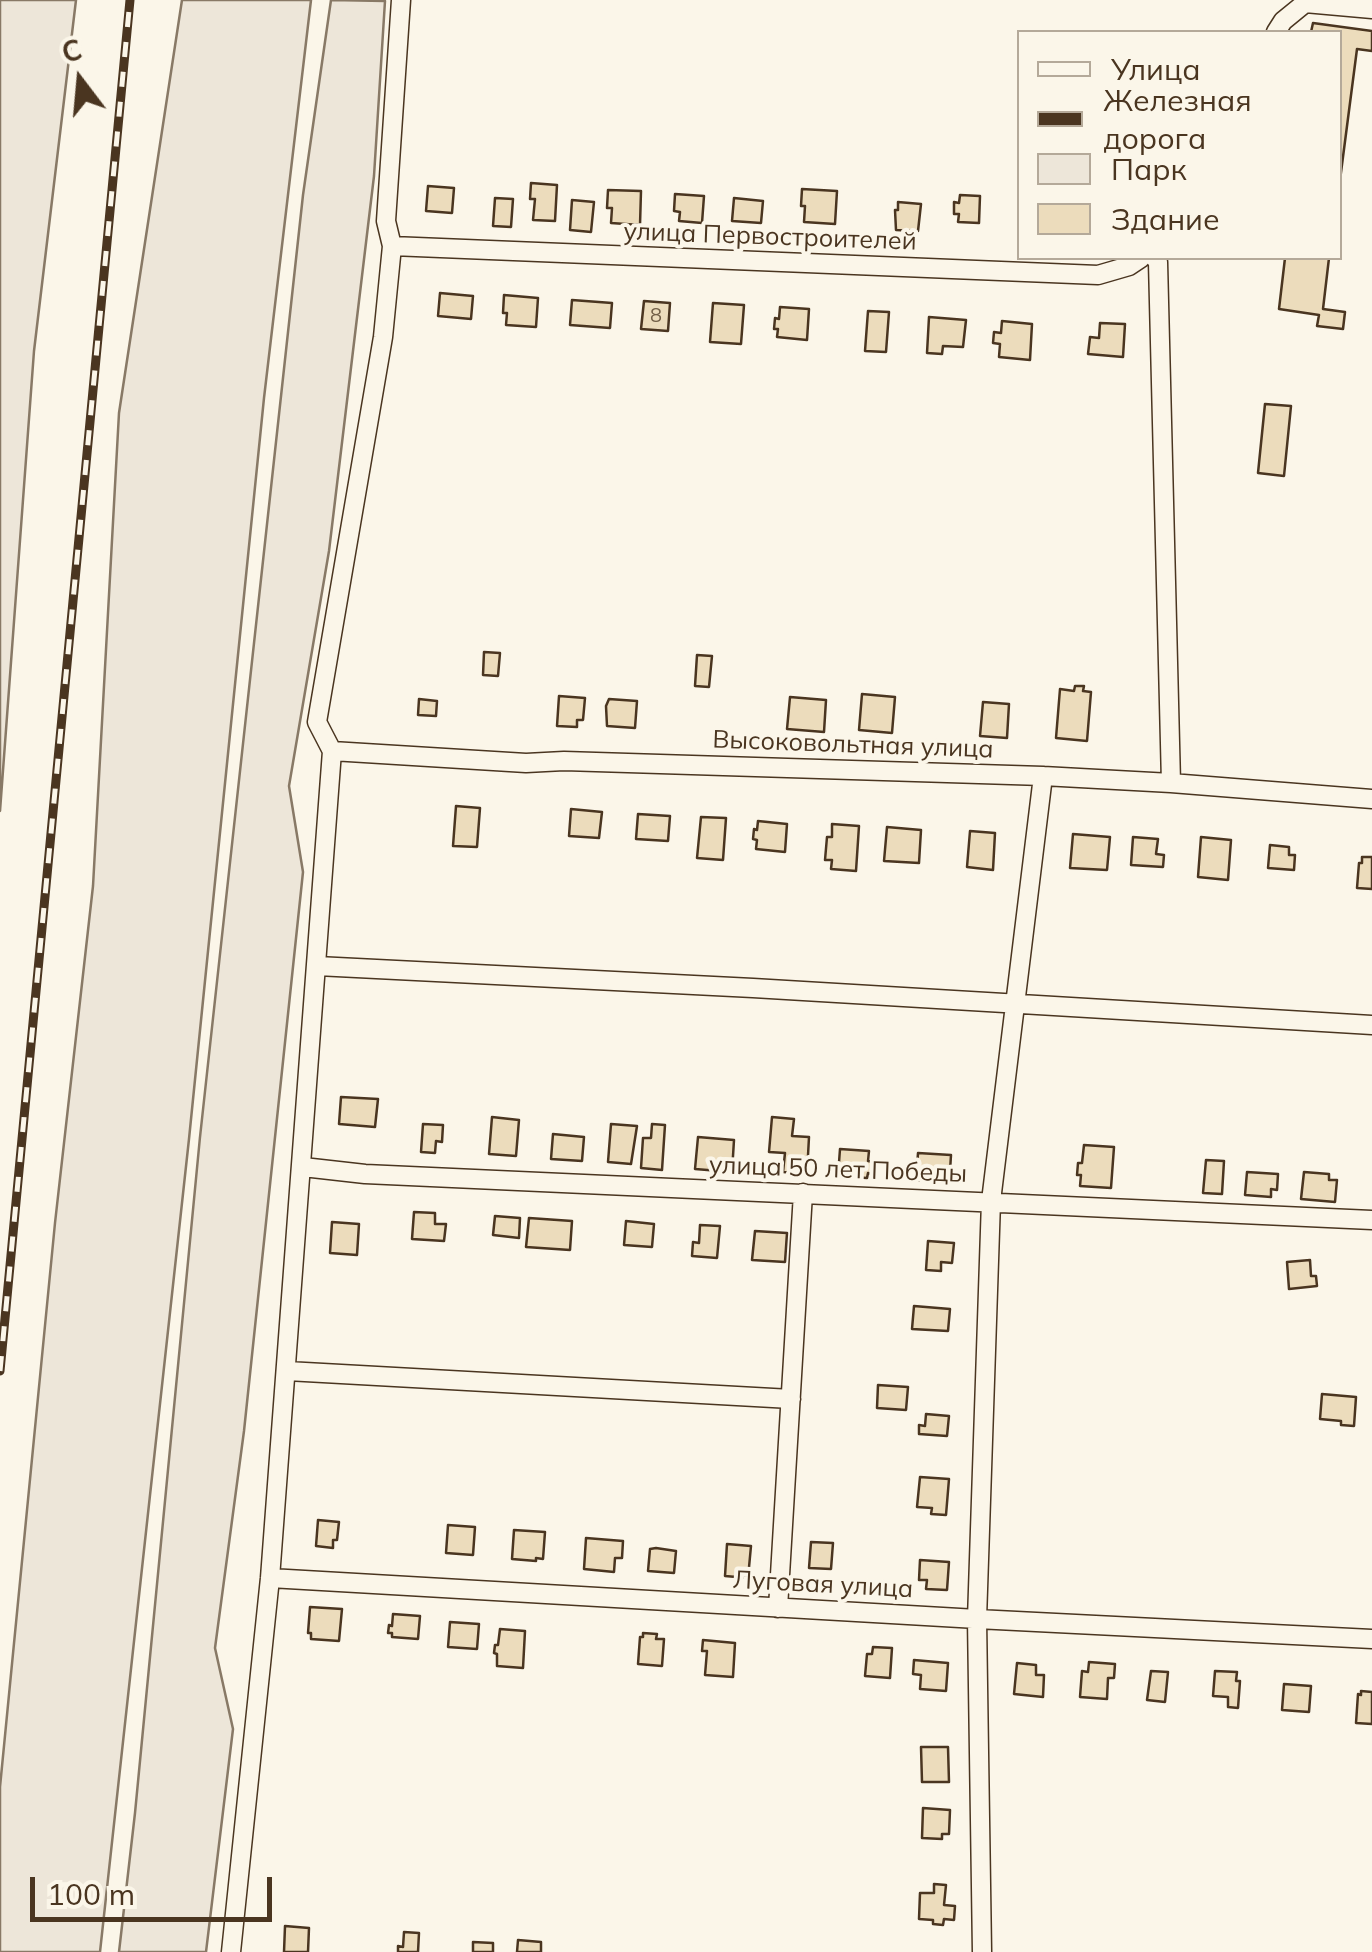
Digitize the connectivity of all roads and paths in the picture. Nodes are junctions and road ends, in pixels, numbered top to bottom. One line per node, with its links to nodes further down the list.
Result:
1 (401, 0): 5 (street)
2 (1304, 2): 3 (street); 4 (street)
3 (1372, 9)
4 (1277, 30)
5 (392, 246): 6 (street, улица Первостроителей); 8 (street)
6 (1138, 260)
7 (1156, 260): 10 (street)
8 (332, 751): 9 (street, Высоковольтная улица); 12 (street)
9 (1042, 776): 10 (street, Высоковольтная улица); 13 (street)
10 (1172, 783): 11 (street, Высоковольтная улица)
11 (1372, 799)
12 (317, 966): 13 (street); 15 (street)
13 (1015, 1004): 14 (street); 17 (street)
14 (1372, 1025)
15 (303, 1167): 16 (street, улица 50 лет Победы); 19 (street)
16 (803, 1194): 17 (street, улица 50 лет Победы); 20 (street)
17 (992, 1202): 18 (street, улица 50 лет Победы); 23 (street)
18 (1372, 1220)
19 (287, 1371): 20 (street); 21 (street)
20 (791, 1399): 22 (street)
21 (270, 1578): 22 (street, Луговая улица); 25 (street)
22 (778, 1608): 23 (street, Луговая улица)
23 (977, 1620): 24 (street, Луговая улица); 26 (street)
24 (1372, 1639)
25 (231, 1952)
26 (982, 1952)

